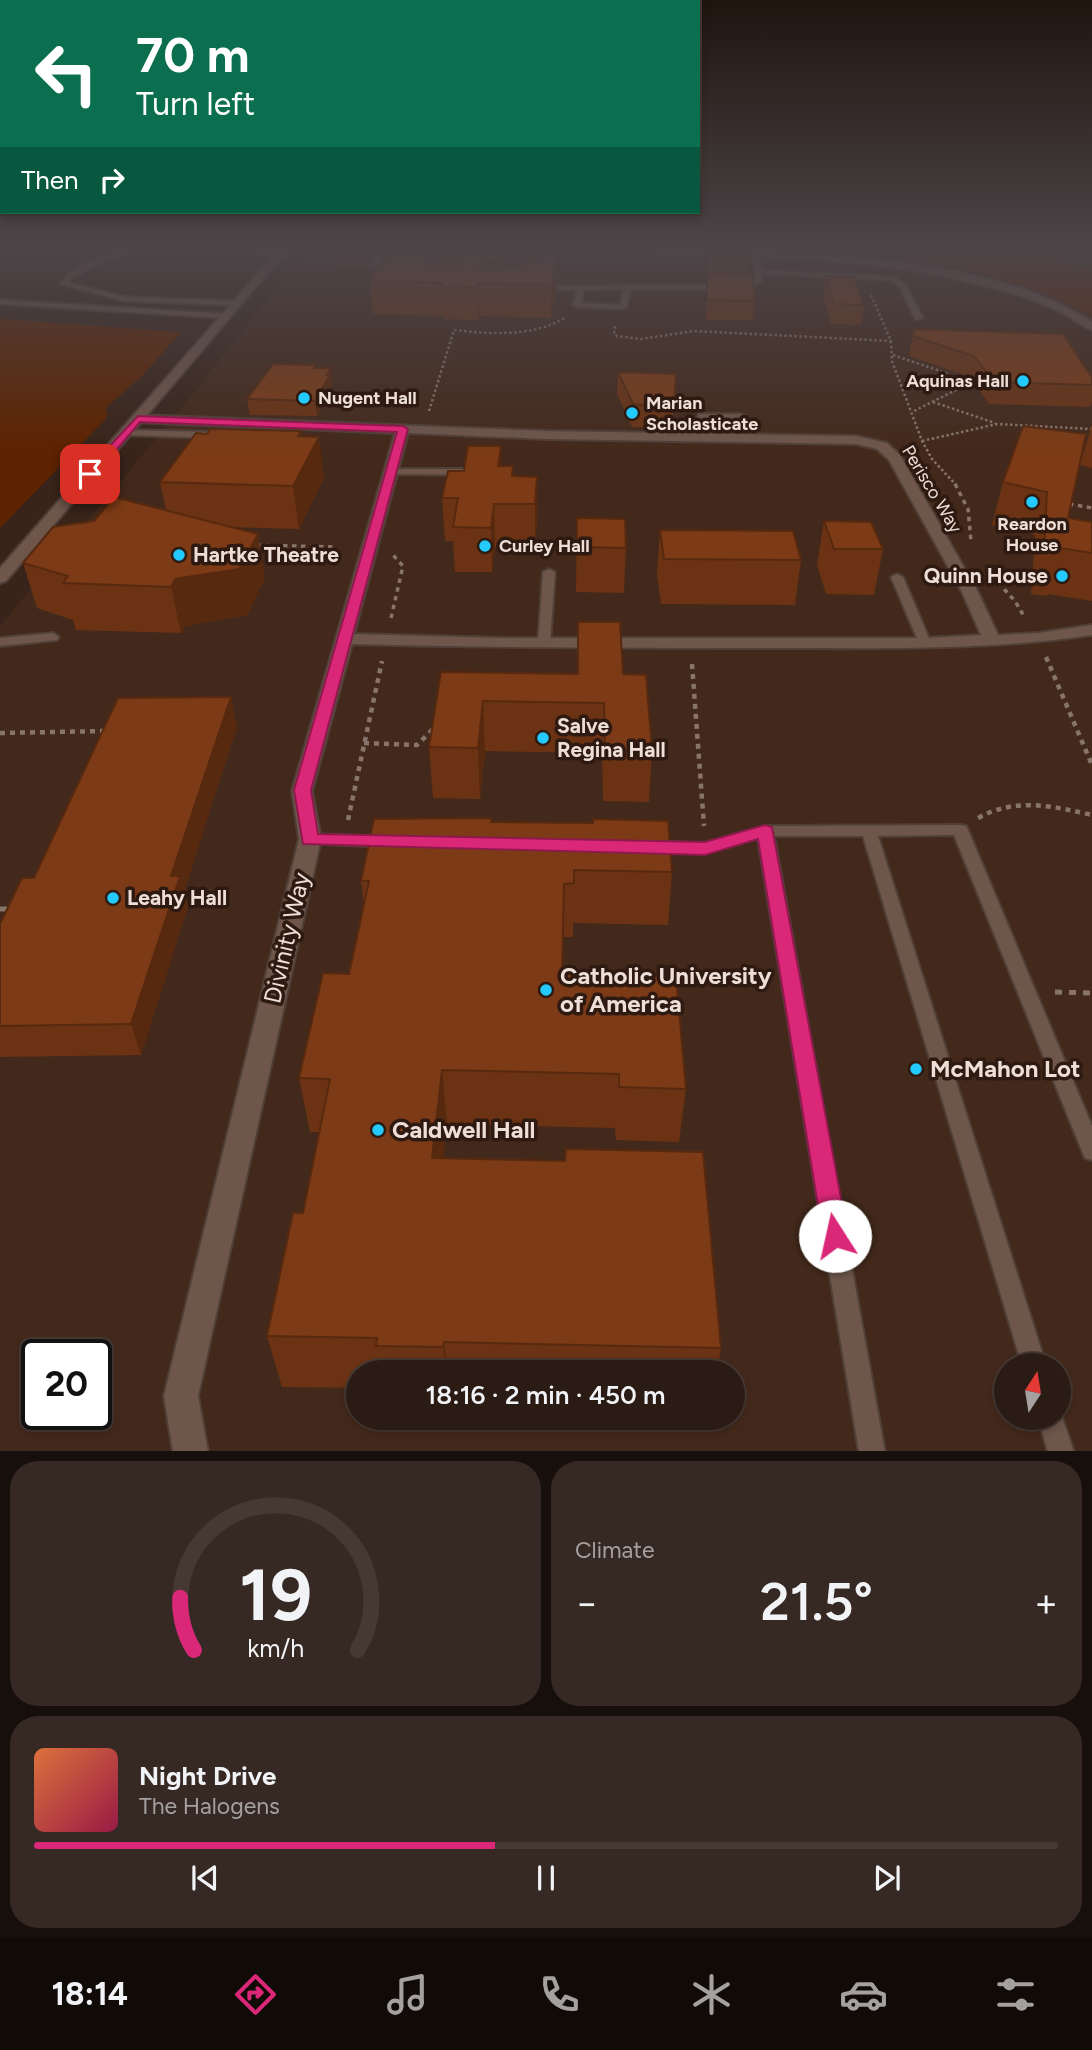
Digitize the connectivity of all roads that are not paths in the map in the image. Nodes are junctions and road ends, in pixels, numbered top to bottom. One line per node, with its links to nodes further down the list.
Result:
1 (221, 316): 2 (lane)
2 (226, 316): 6 (street)
3 (1076, 316): 4 (street)
4 (1092, 327)
5 (741, 417): 10 (lane)
6 (138, 419): 7 (street, Perisco Way); 8 (street)
7 (413, 429): 10 (street, Perisco Way); 11 (street, Divinity Way)
8 (126, 433): 9 (lane); 14 (street)
9 (219, 435)
10 (687, 437): 19 (street, Perisco Way)
11 (391, 472): 12 (lane); 18 (street, Divinity Way)
12 (476, 473)
13 (549, 572): 21 (lane)
14 (0, 578)
15 (897, 578): 22 (lane)
16 (1092, 630): 19 (street)
17 (53, 637): 20 (lane)
18 (344, 639): 21 (street); 25 (street, Divinity Way)
19 (992, 640): 22 (street)
20 (0, 642)
21 (544, 643): 22 (street)
22 (925, 643)
23 (765, 831): 24 (lane); 27 (lane); 32 (lane)
24 (869, 831): 28 (lane); 29 (lane)
25 (310, 839): 26 (lane); 31 (street, Divinity Way)
26 (400, 842)
27 (636, 847)
28 (1092, 1151)
29 (1030, 1353)
30 (1054, 1430): 33 (lane)
31 (191, 1451)
32 (872, 1451)
33 (1060, 1451)

